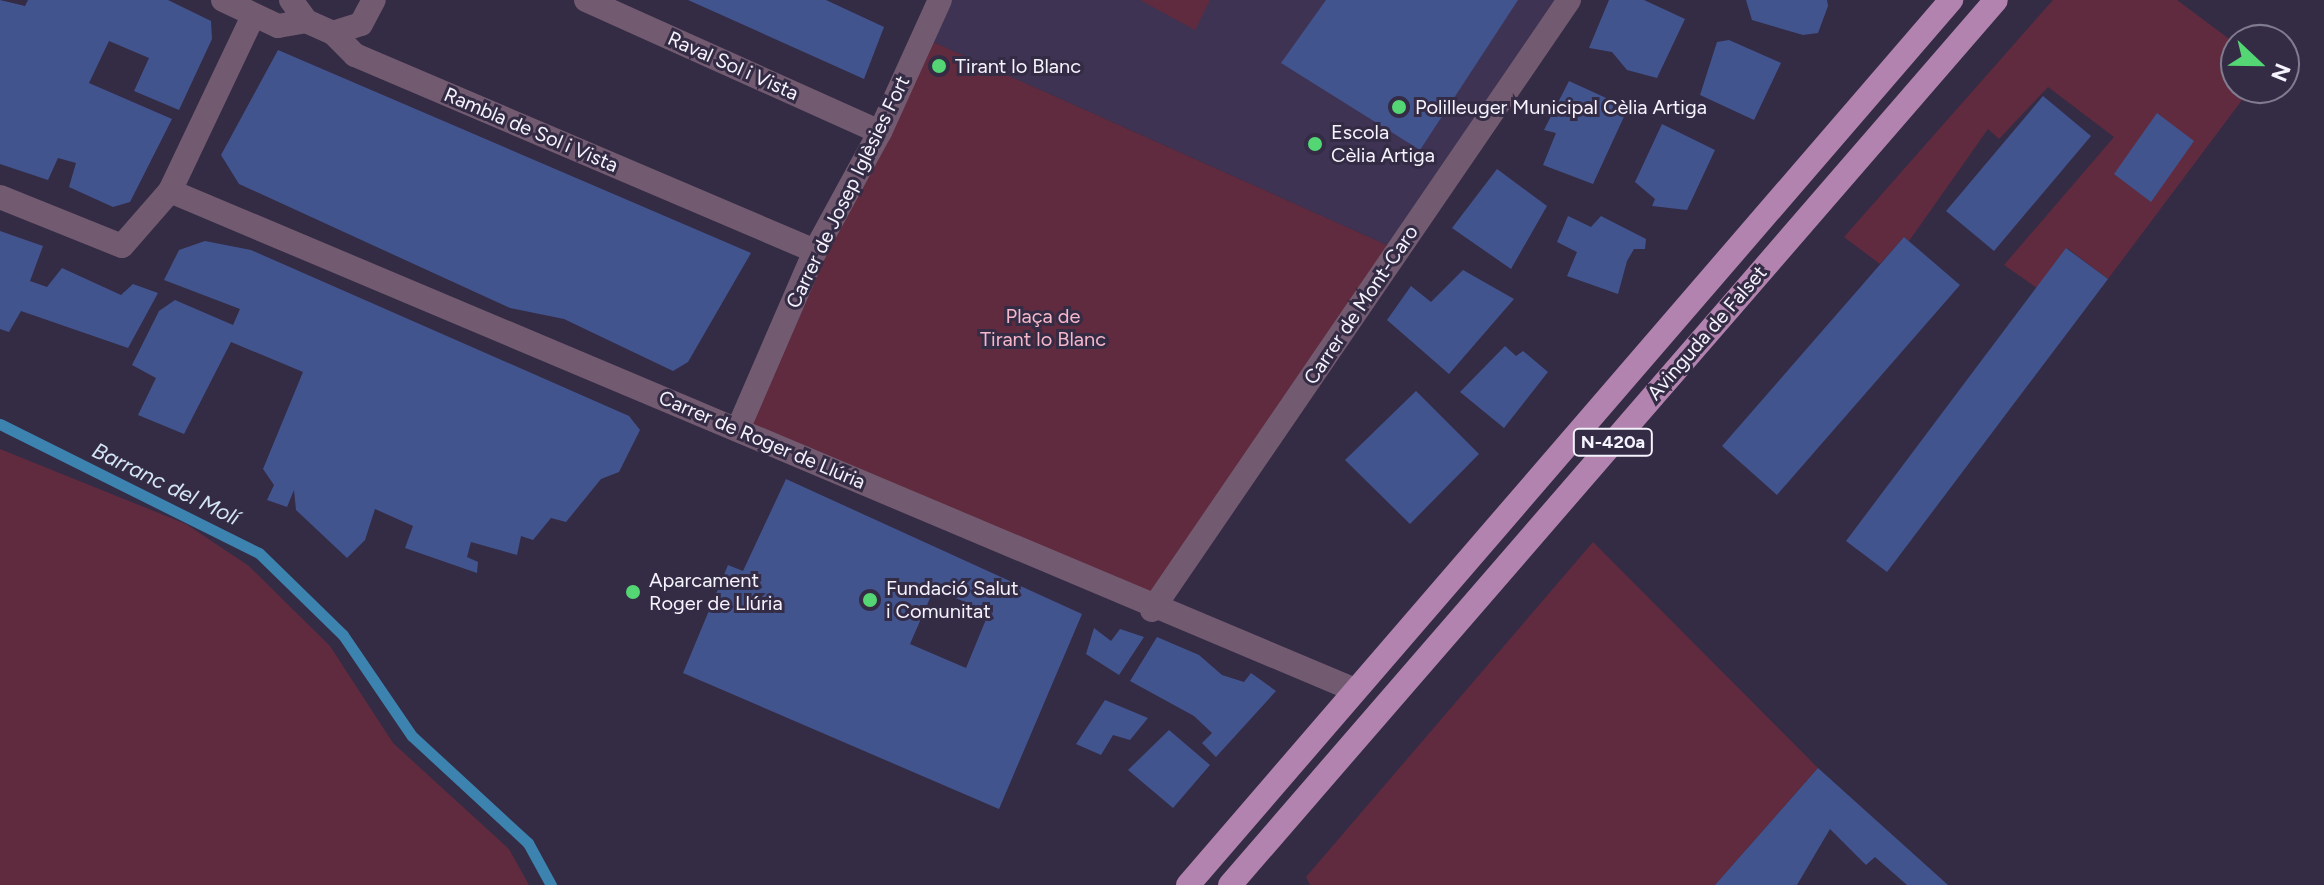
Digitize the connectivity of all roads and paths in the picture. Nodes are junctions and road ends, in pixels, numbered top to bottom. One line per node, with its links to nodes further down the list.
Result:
1 (223, 0): 9 (street, Rambla de Sol i Vista)
2 (291, 0): 10 (street)
3 (374, 0): 11 (street)
4 (586, 0): 12 (street, Raval Sol i Vista)
5 (940, 0): 12 (street, Carrer de Josep Iglèsies Fort)
6 (1569, 0): 17 (street, Carrer de Mont-Caro)
7 (1951, 0): 18 (main road, Avinguda de Falset / N-420a)
8 (1996, 0): 20 (main road, Avinguda de Falset / N-420a)
9 (253, 16): 10 (street, Rambla de Sol i Vista); 13 (street)
10 (306, 21): 11 (street, Rambla de Sol i Vista)
11 (333, 33): 15 (street, Rambla de Sol i Vista)
12 (880, 132): 15 (street, Carrer de Josep Iglèsies Fort)
13 (170, 191): 14 (street); 16 (street, Carrer de Roger de Llúria)
14 (0, 197)
15 (815, 251): 16 (street, Carrer de Josep Iglèsies Fort)
16 (738, 429): 17 (street, Carrer de Roger de Llúria)
17 (1152, 610): 18 (street, Carrer de Roger de Llúria)
18 (1355, 690): 19 (main road, Avinguda de Falset / N-420a)
19 (1188, 885)
20 (1230, 885)

